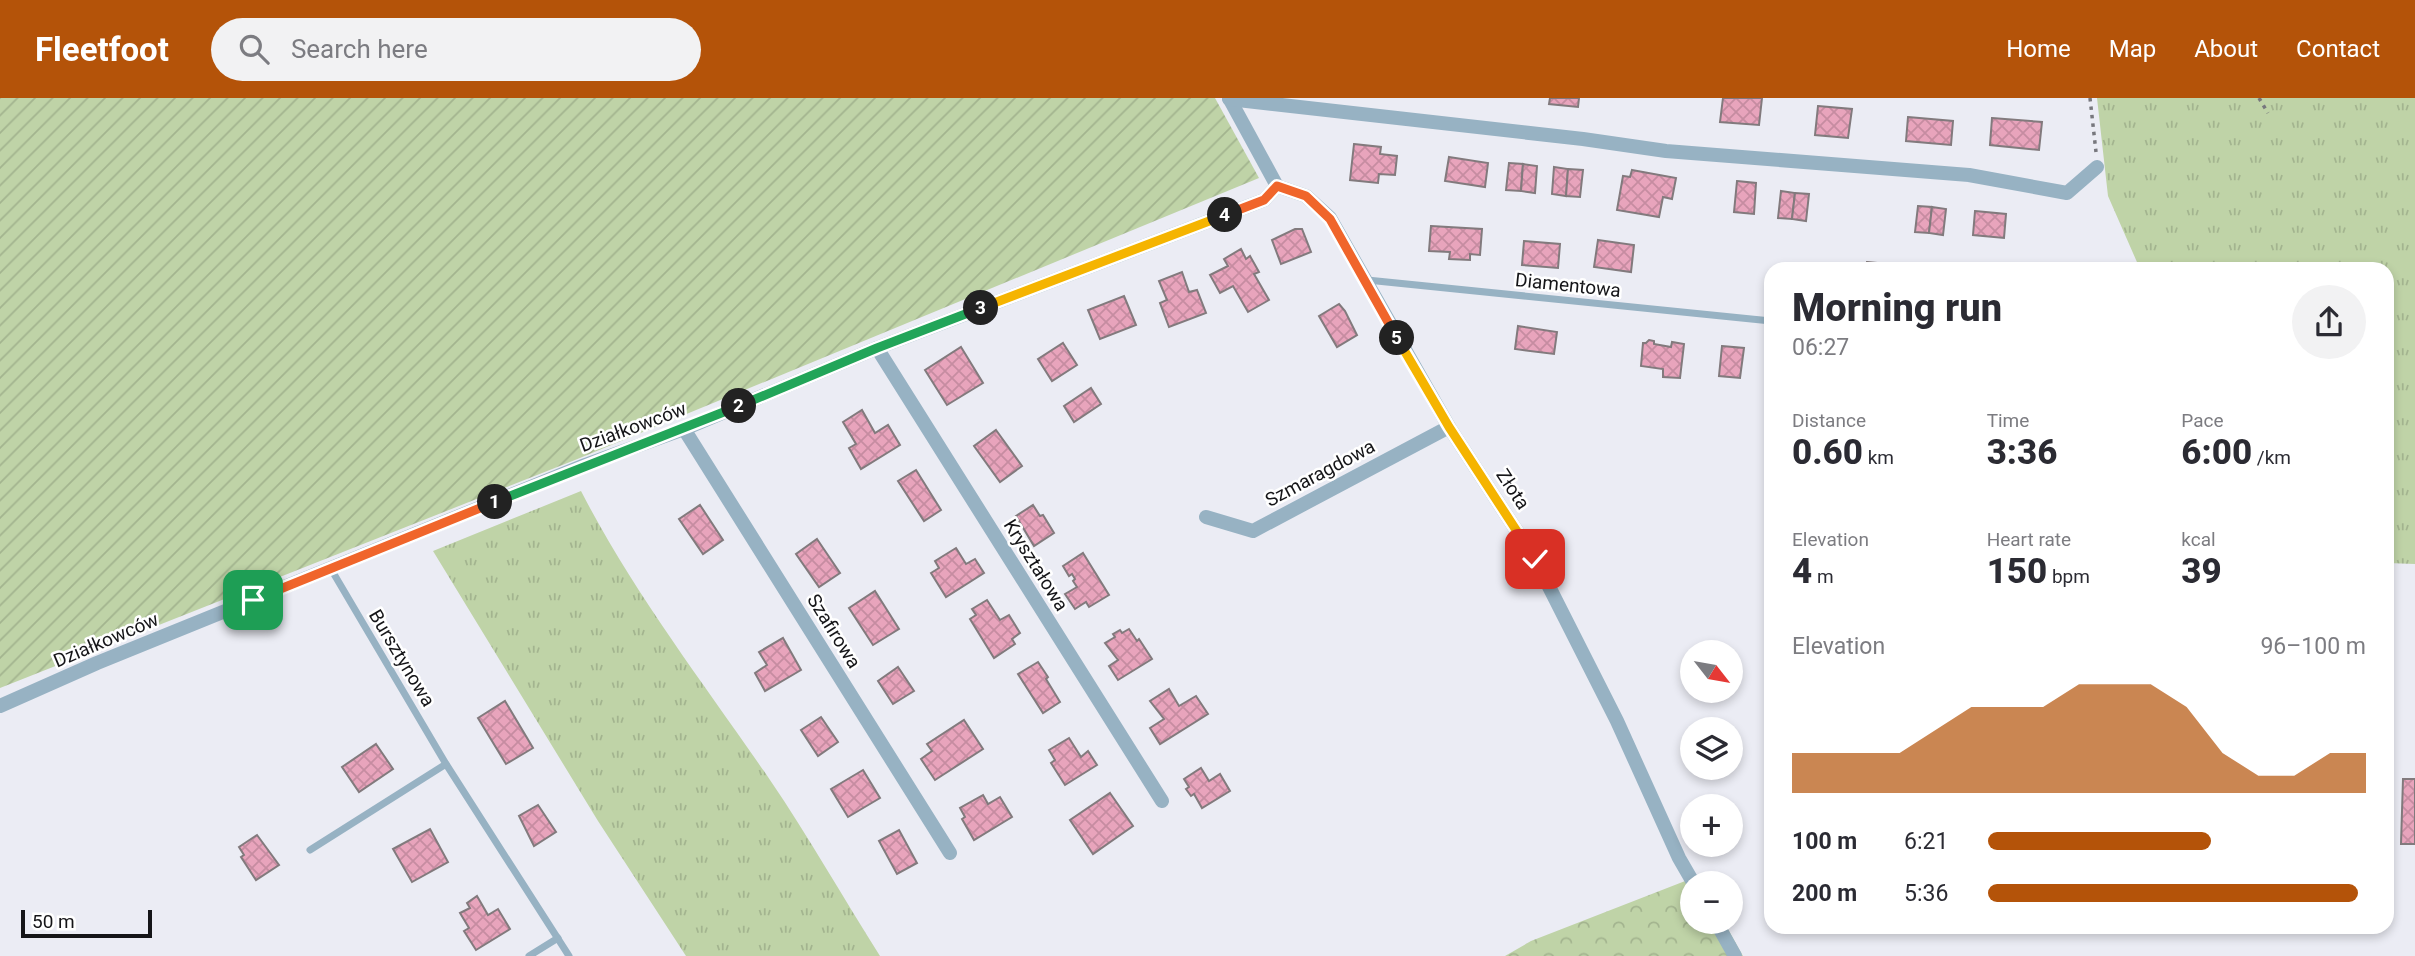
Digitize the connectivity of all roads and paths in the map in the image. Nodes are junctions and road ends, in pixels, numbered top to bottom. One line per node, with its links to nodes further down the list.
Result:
1 (1229, 98): 5 (street); 6 (street)
2 (2090, 98): 5 (path)
3 (2259, 98): 4 (path)
4 (2268, 113)
5 (2097, 167)
6 (1277, 186): 7 (street, Złota); 9 (street, Działkowców)
7 (1363, 279): 8 (lane, Diamentowa); 10 (street, Złota)
8 (1764, 320)
9 (877, 348): 11 (street, Działkowców); 16 (street, Kryształowa)
10 (1449, 427): 12 (street, Szmaragdowa); 19 (street, Złota)
11 (684, 429): 13 (street, Działkowców); 18 (street, Szafirowa)
12 (1206, 517)
13 (330, 568): 14 (street, Działkowców); 15 (lane, Bursztynowa)
14 (0, 706)
15 (446, 764): 17 (lane); 21 (lane, Bursztynowa)
16 (1162, 802)
17 (310, 850)
18 (950, 853)
19 (1686, 871)
20 (1723, 934): 24 (street)
21 (558, 938): 22 (lane); 23 (lane, Bursztynowa)
22 (529, 956)
23 (569, 956)
24 (1735, 956)

